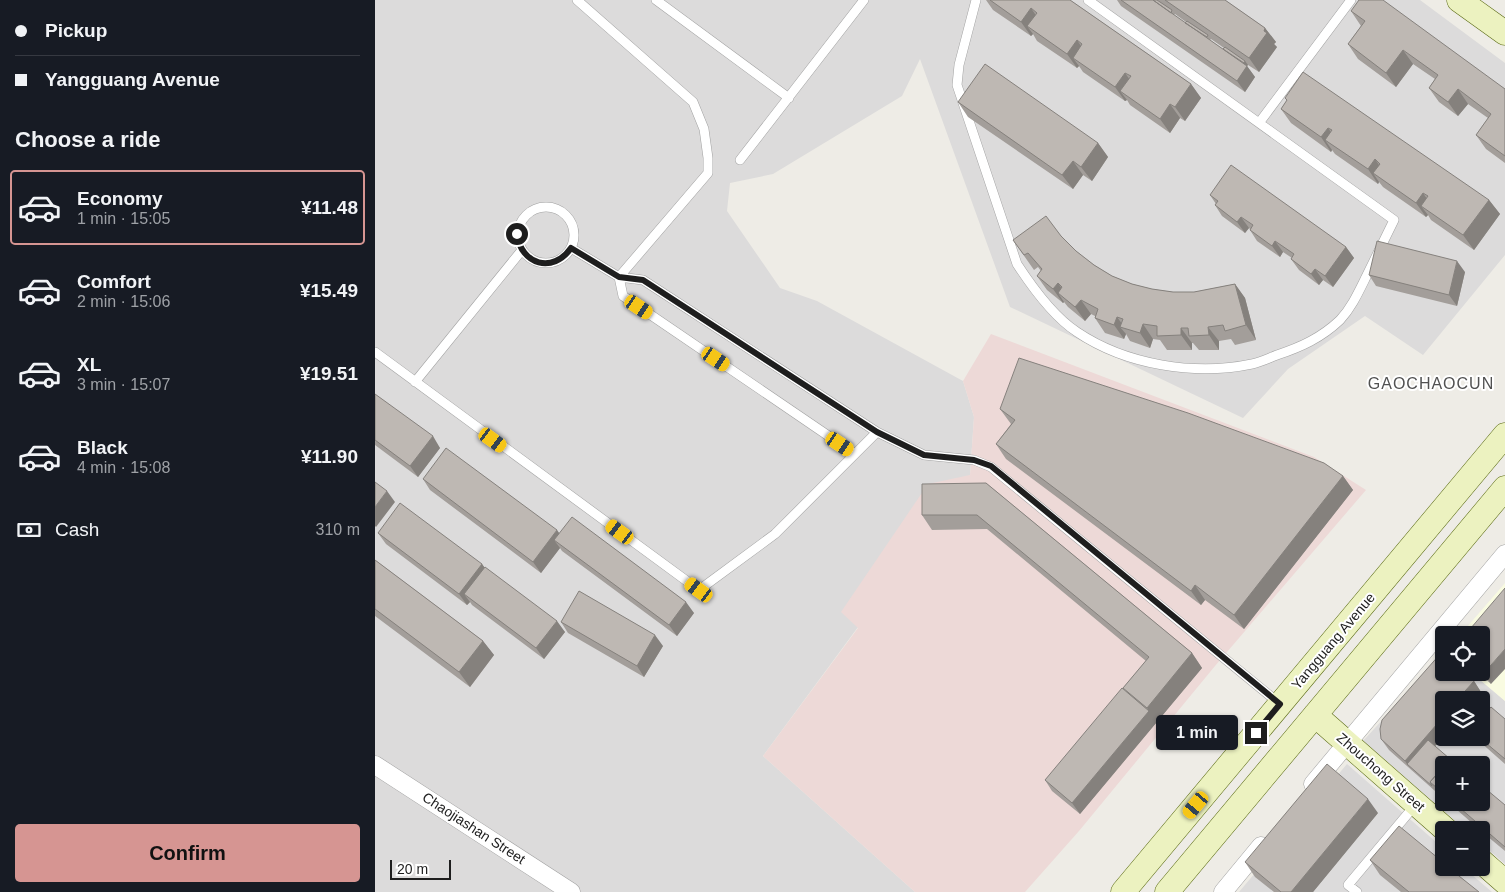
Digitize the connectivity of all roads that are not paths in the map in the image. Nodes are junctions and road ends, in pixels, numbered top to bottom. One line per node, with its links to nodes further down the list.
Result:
1 (577, 0): 14 (lane)
2 (656, 0): 9 (lane)
3 (864, 0): 9 (lane)
4 (976, 0): 10 (lane)
5 (1088, 0): 10 (lane)
6 (1351, 0): 10 (lane)
7 (1459, 0): 8 (main road)
8 (1505, 33)
9 (789, 98): 11 (lane)
10 (1259, 123)
11 (740, 160)
12 (571, 248): 13 (lane); 13 (lane); 14 (lane)
13 (522, 250): 16 (lane)
14 (619, 277): 17 (lane); 19 (lane)
15 (375, 352): 16 (lane)
16 (415, 382): 19 (lane)
17 (877, 432): 19 (lane); 22 (lane)
18 (1505, 435): 22 (main road, Yangguang Avenue)
19 (855, 454)
20 (1505, 488): 23 (main road)
21 (1505, 554): 24 (street)
22 (1280, 704): 33 (main road, Yangguang Avenue)
23 (1315, 715): 24 (main road, Zhouchong Street); 34 (main road)
24 (1347, 743): 26 (street); 27 (main road, Zhouchong Street)
25 (375, 765): 32 (street, Chaojiashan Street)
26 (1304, 795)
27 (1416, 804): 28 (main road, Zhouchong Street); 36 (lane)
28 (1436, 821)
29 (1273, 832): 35 (street)
30 (1490, 869): 31 (main road)
31 (1505, 882)
32 (571, 892)
33 (1123, 892)
34 (1167, 892)
35 (1223, 892)
36 (1357, 892)

